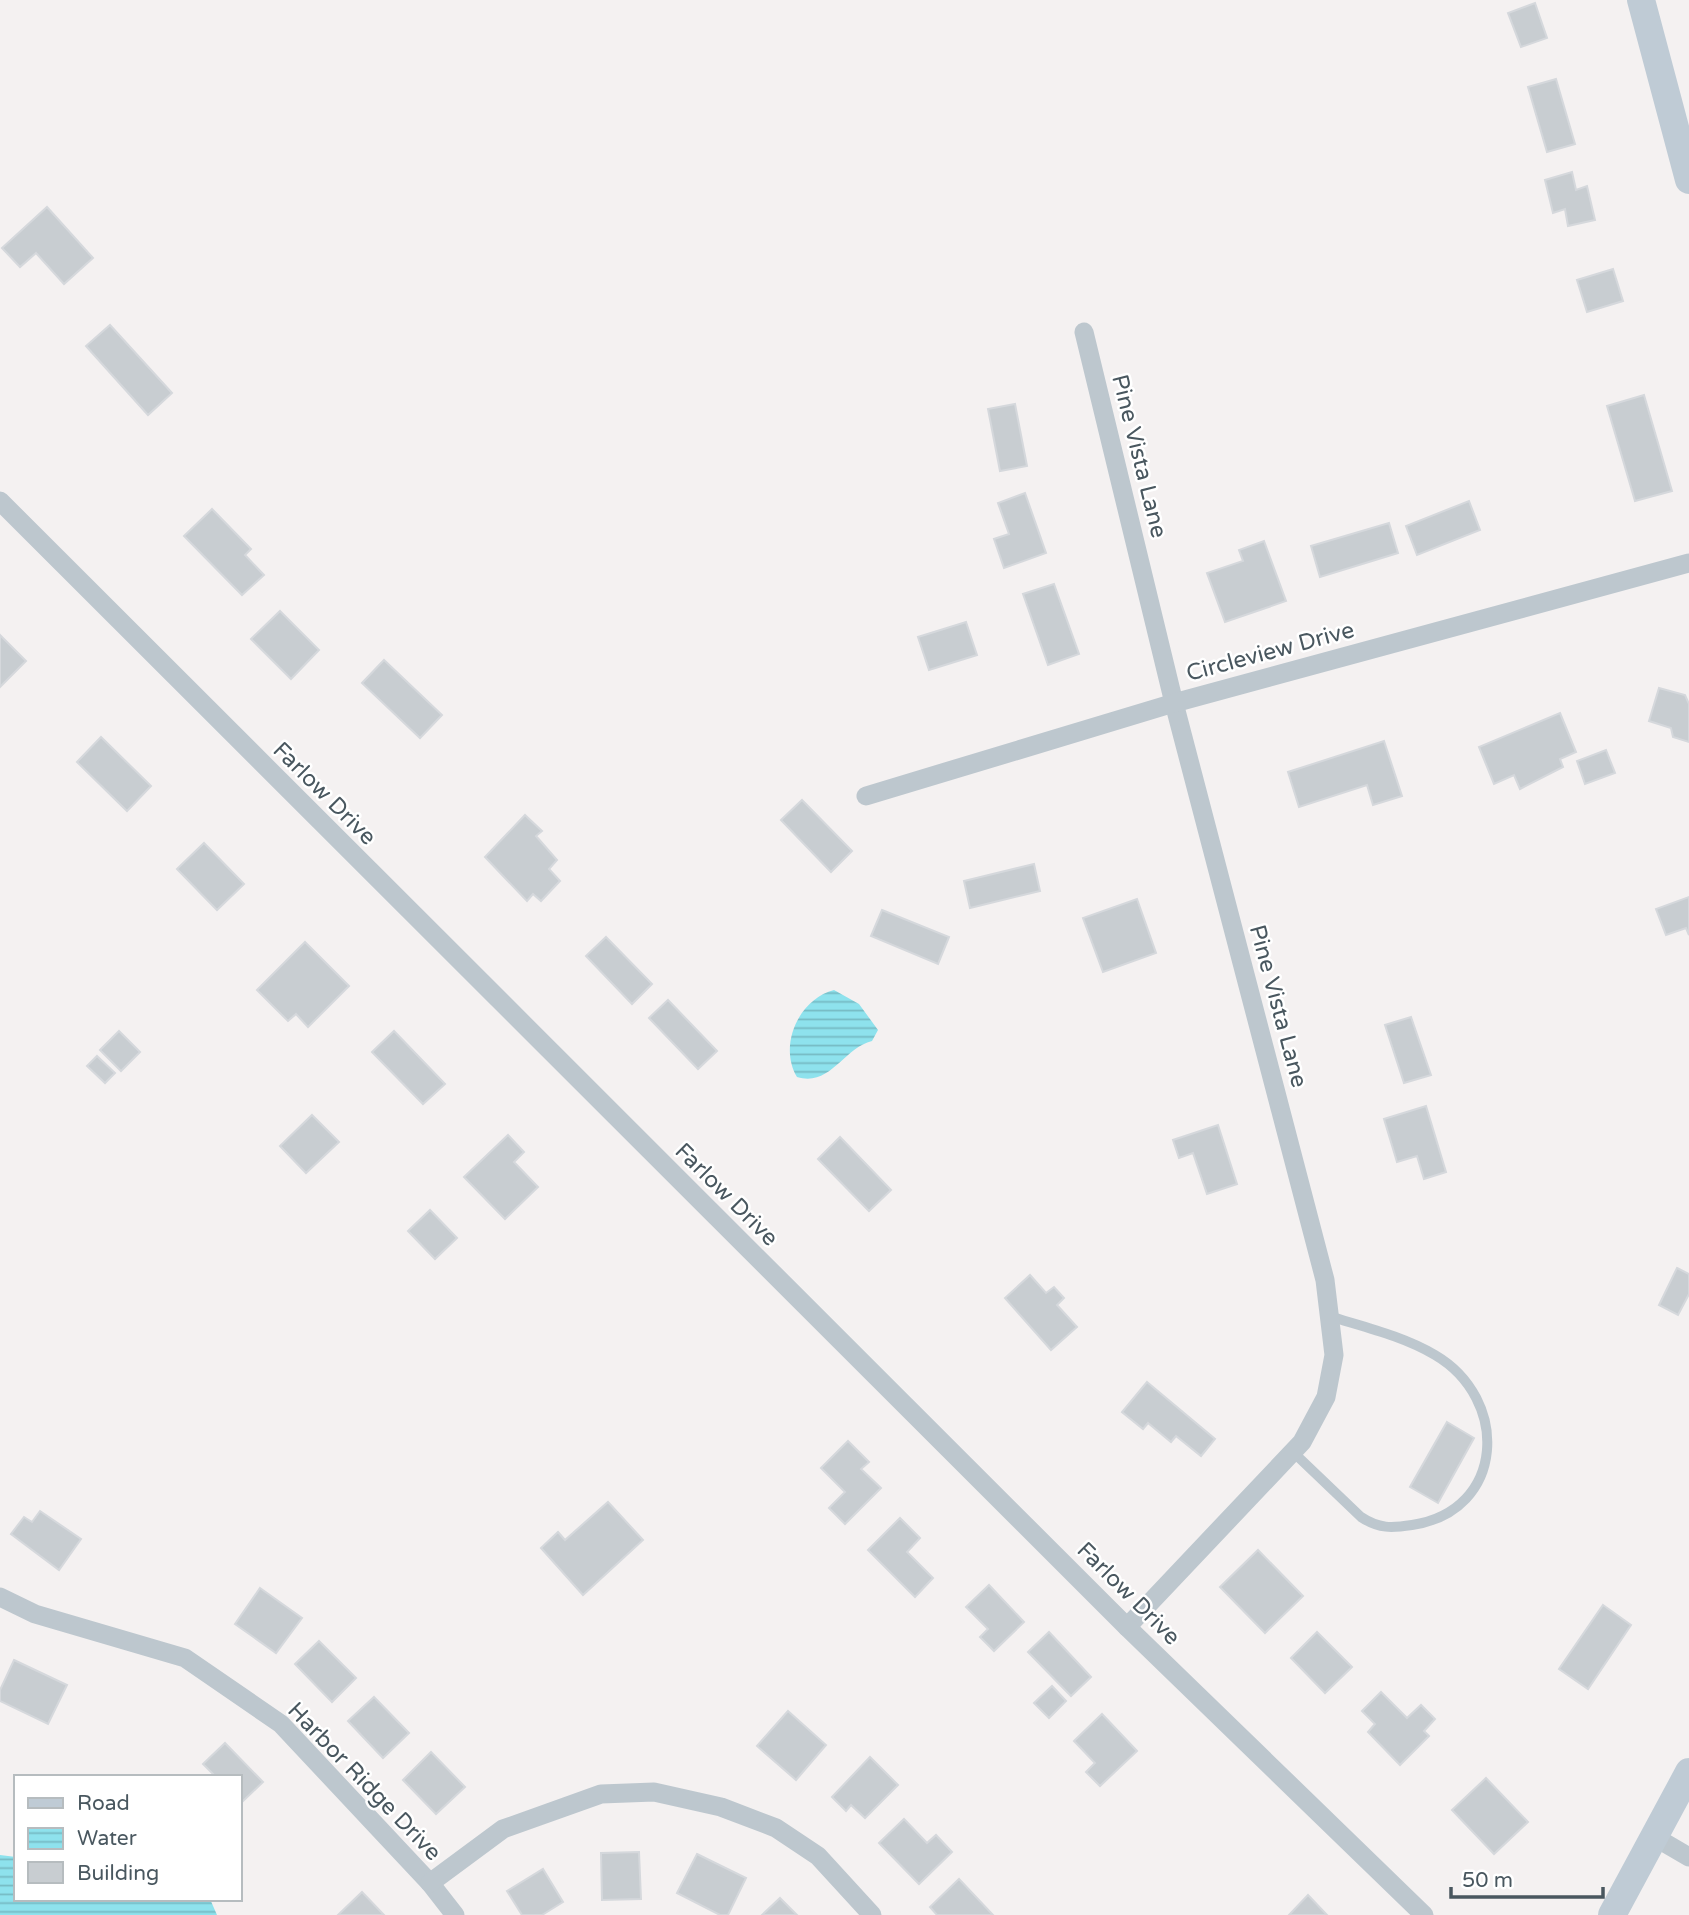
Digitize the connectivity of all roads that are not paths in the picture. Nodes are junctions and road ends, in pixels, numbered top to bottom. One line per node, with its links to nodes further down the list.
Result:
1 (1642, 0): 2 (street)
2 (1689, 180)
3 (1084, 332): 6 (street, Pine Vista Lane)
4 (0, 501): 11 (street, Farlow Drive)
5 (1689, 563): 6 (street, Circleview Drive)
6 (1174, 703): 7 (street, Circleview Drive); 8 (street, Pine Vista Lane)
7 (866, 796)
8 (1329, 1315): 9 (street, Pine Vista Lane); 9 (lane)
9 (1293, 1452): 11 (street, Pine Vista Lane)
10 (0, 1597): 15 (street, Harbor Ridge Drive)
11 (1127, 1627): 18 (street, Farlow Drive)
12 (1689, 1772): 13 (street)
13 (1653, 1836): 14 (street); 19 (street)
14 (1689, 1857)
15 (430, 1883): 16 (street, Harbor Ridge Drive); 17 (street)
16 (455, 1915)
17 (872, 1915)
18 (1424, 1915)
19 (1612, 1915)

